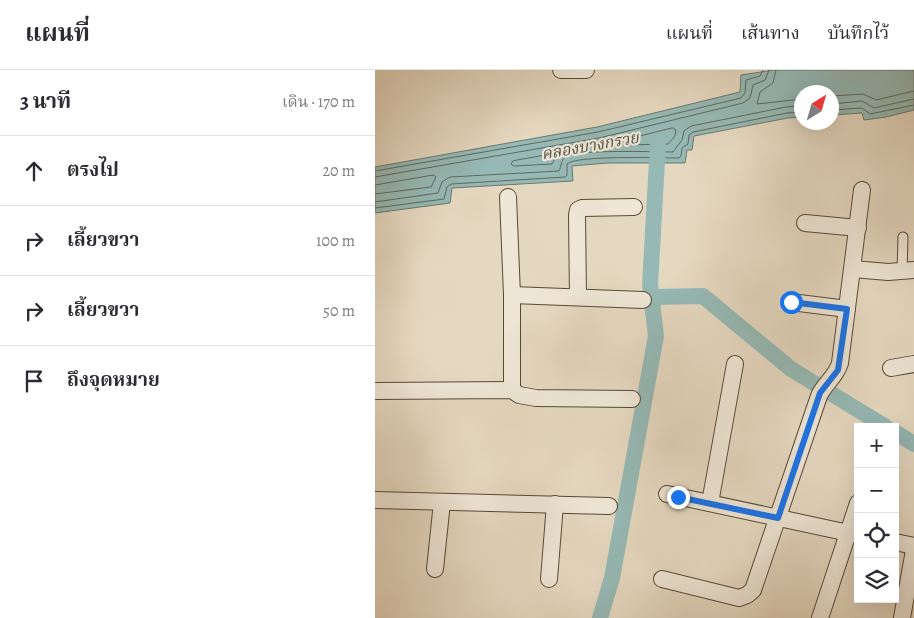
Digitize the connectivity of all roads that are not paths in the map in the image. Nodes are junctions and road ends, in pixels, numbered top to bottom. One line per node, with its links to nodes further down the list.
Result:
1 (561, 70): 2 (street)
2 (586, 70)
3 (862, 190): 7 (street)
4 (508, 197): 11 (street)
5 (634, 207): 12 (street)
6 (805, 222): 7 (street)
7 (858, 228): 9 (street)
8 (903, 237): 10 (lane)
9 (853, 269): 10 (street); 15 (street)
10 (908, 271)
11 (512, 295): 12 (street); 19 (street)
12 (578, 297): 13 (street)
13 (643, 300)
14 (791, 302): 15 (street)
15 (847, 309): 29 (street)
16 (735, 364): 25 (street)
17 (914, 364): 18 (street)
18 (891, 368)
19 (512, 390): 20 (street); 21 (street)
20 (375, 391)
21 (632, 399)
22 (667, 494): 25 (street)
23 (375, 500): 24 (street)
24 (442, 502): 26 (street); 34 (street)
25 (710, 503): 29 (street)
26 (555, 504): 27 (street); 35 (street)
27 (609, 506)
28 (856, 513): 30 (street)
29 (778, 518): 30 (street); 36 (street)
30 (853, 534): 37 (street)
31 (899, 543): 32 (street)
32 (914, 546)
33 (914, 550): 38 (street)
34 (435, 569)
35 (549, 579)
36 (662, 579)
37 (820, 618)
38 (902, 618)

